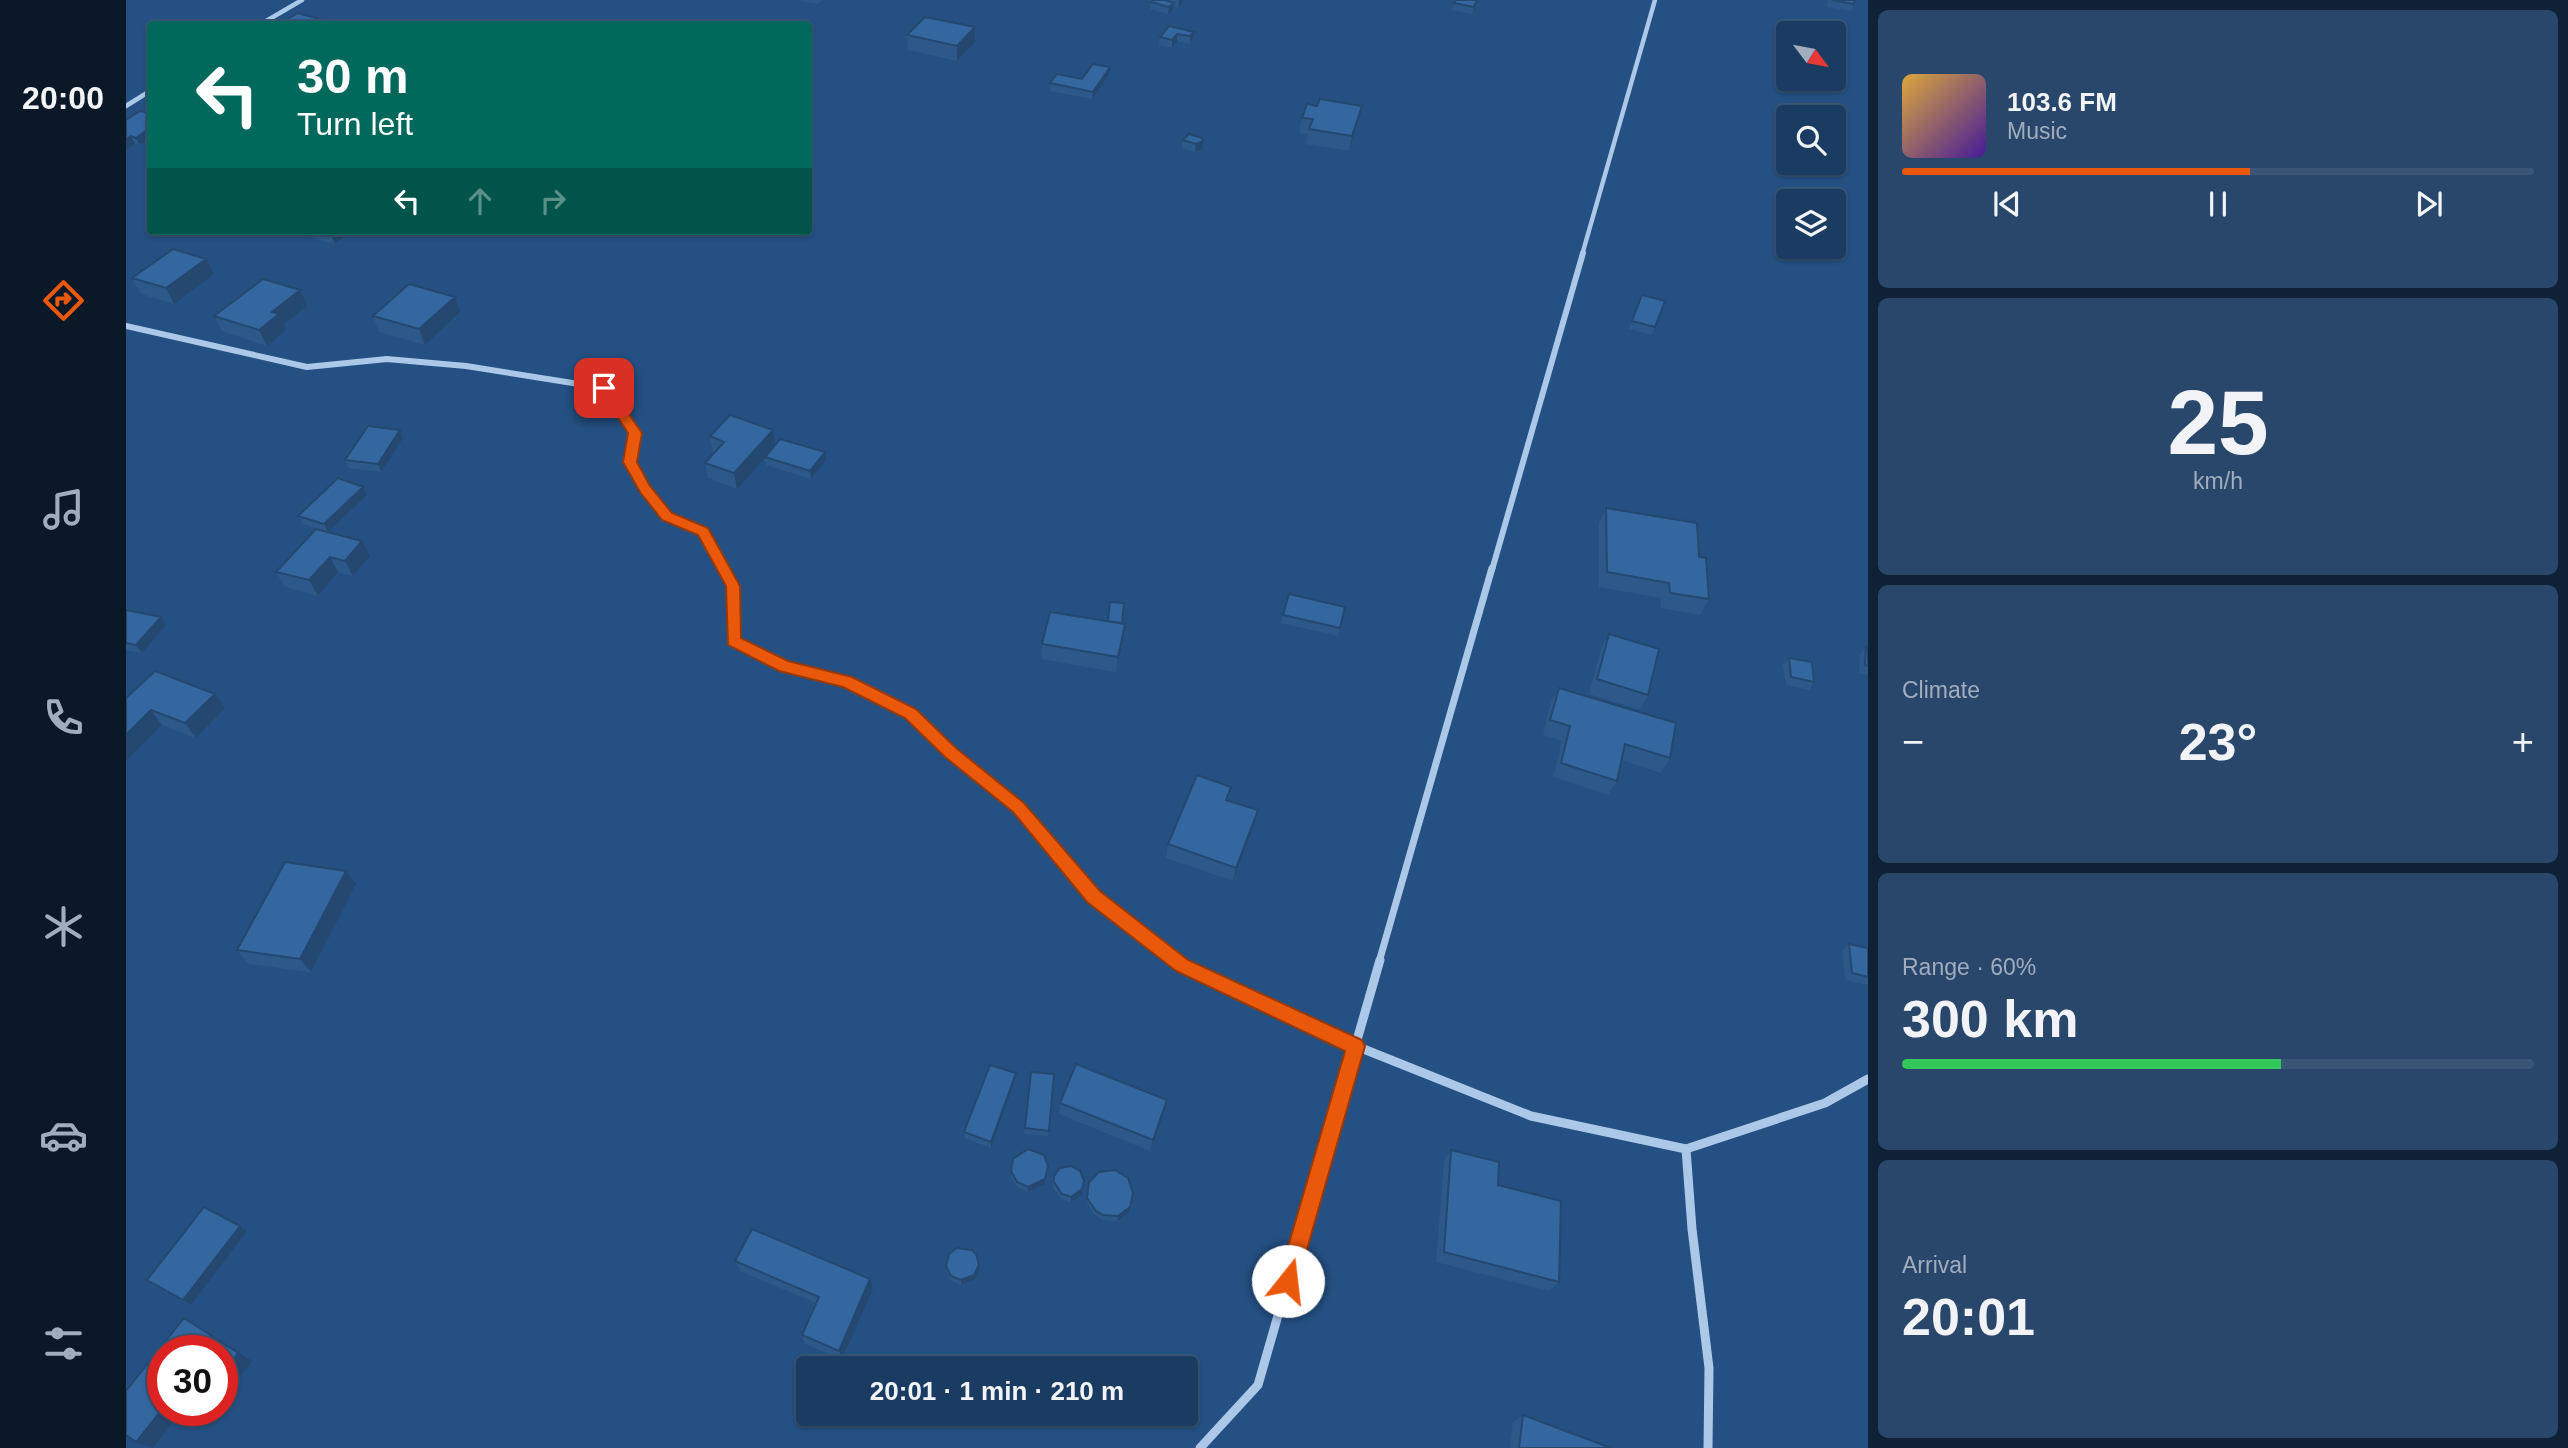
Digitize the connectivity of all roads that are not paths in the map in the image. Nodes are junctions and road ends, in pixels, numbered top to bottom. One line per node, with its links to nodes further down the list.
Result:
1 (302, 0): 3 (street)
2 (1655, 0): 7 (street)
3 (266, 21)
4 (147, 93): 5 (street)
5 (126, 106)
6 (126, 326): 7 (street)
7 (1356, 1046): 9 (street); 10 (street)
8 (1868, 1079): 9 (street)
9 (1686, 1149): 11 (street)
10 (1200, 1448)
11 (1708, 1448)

